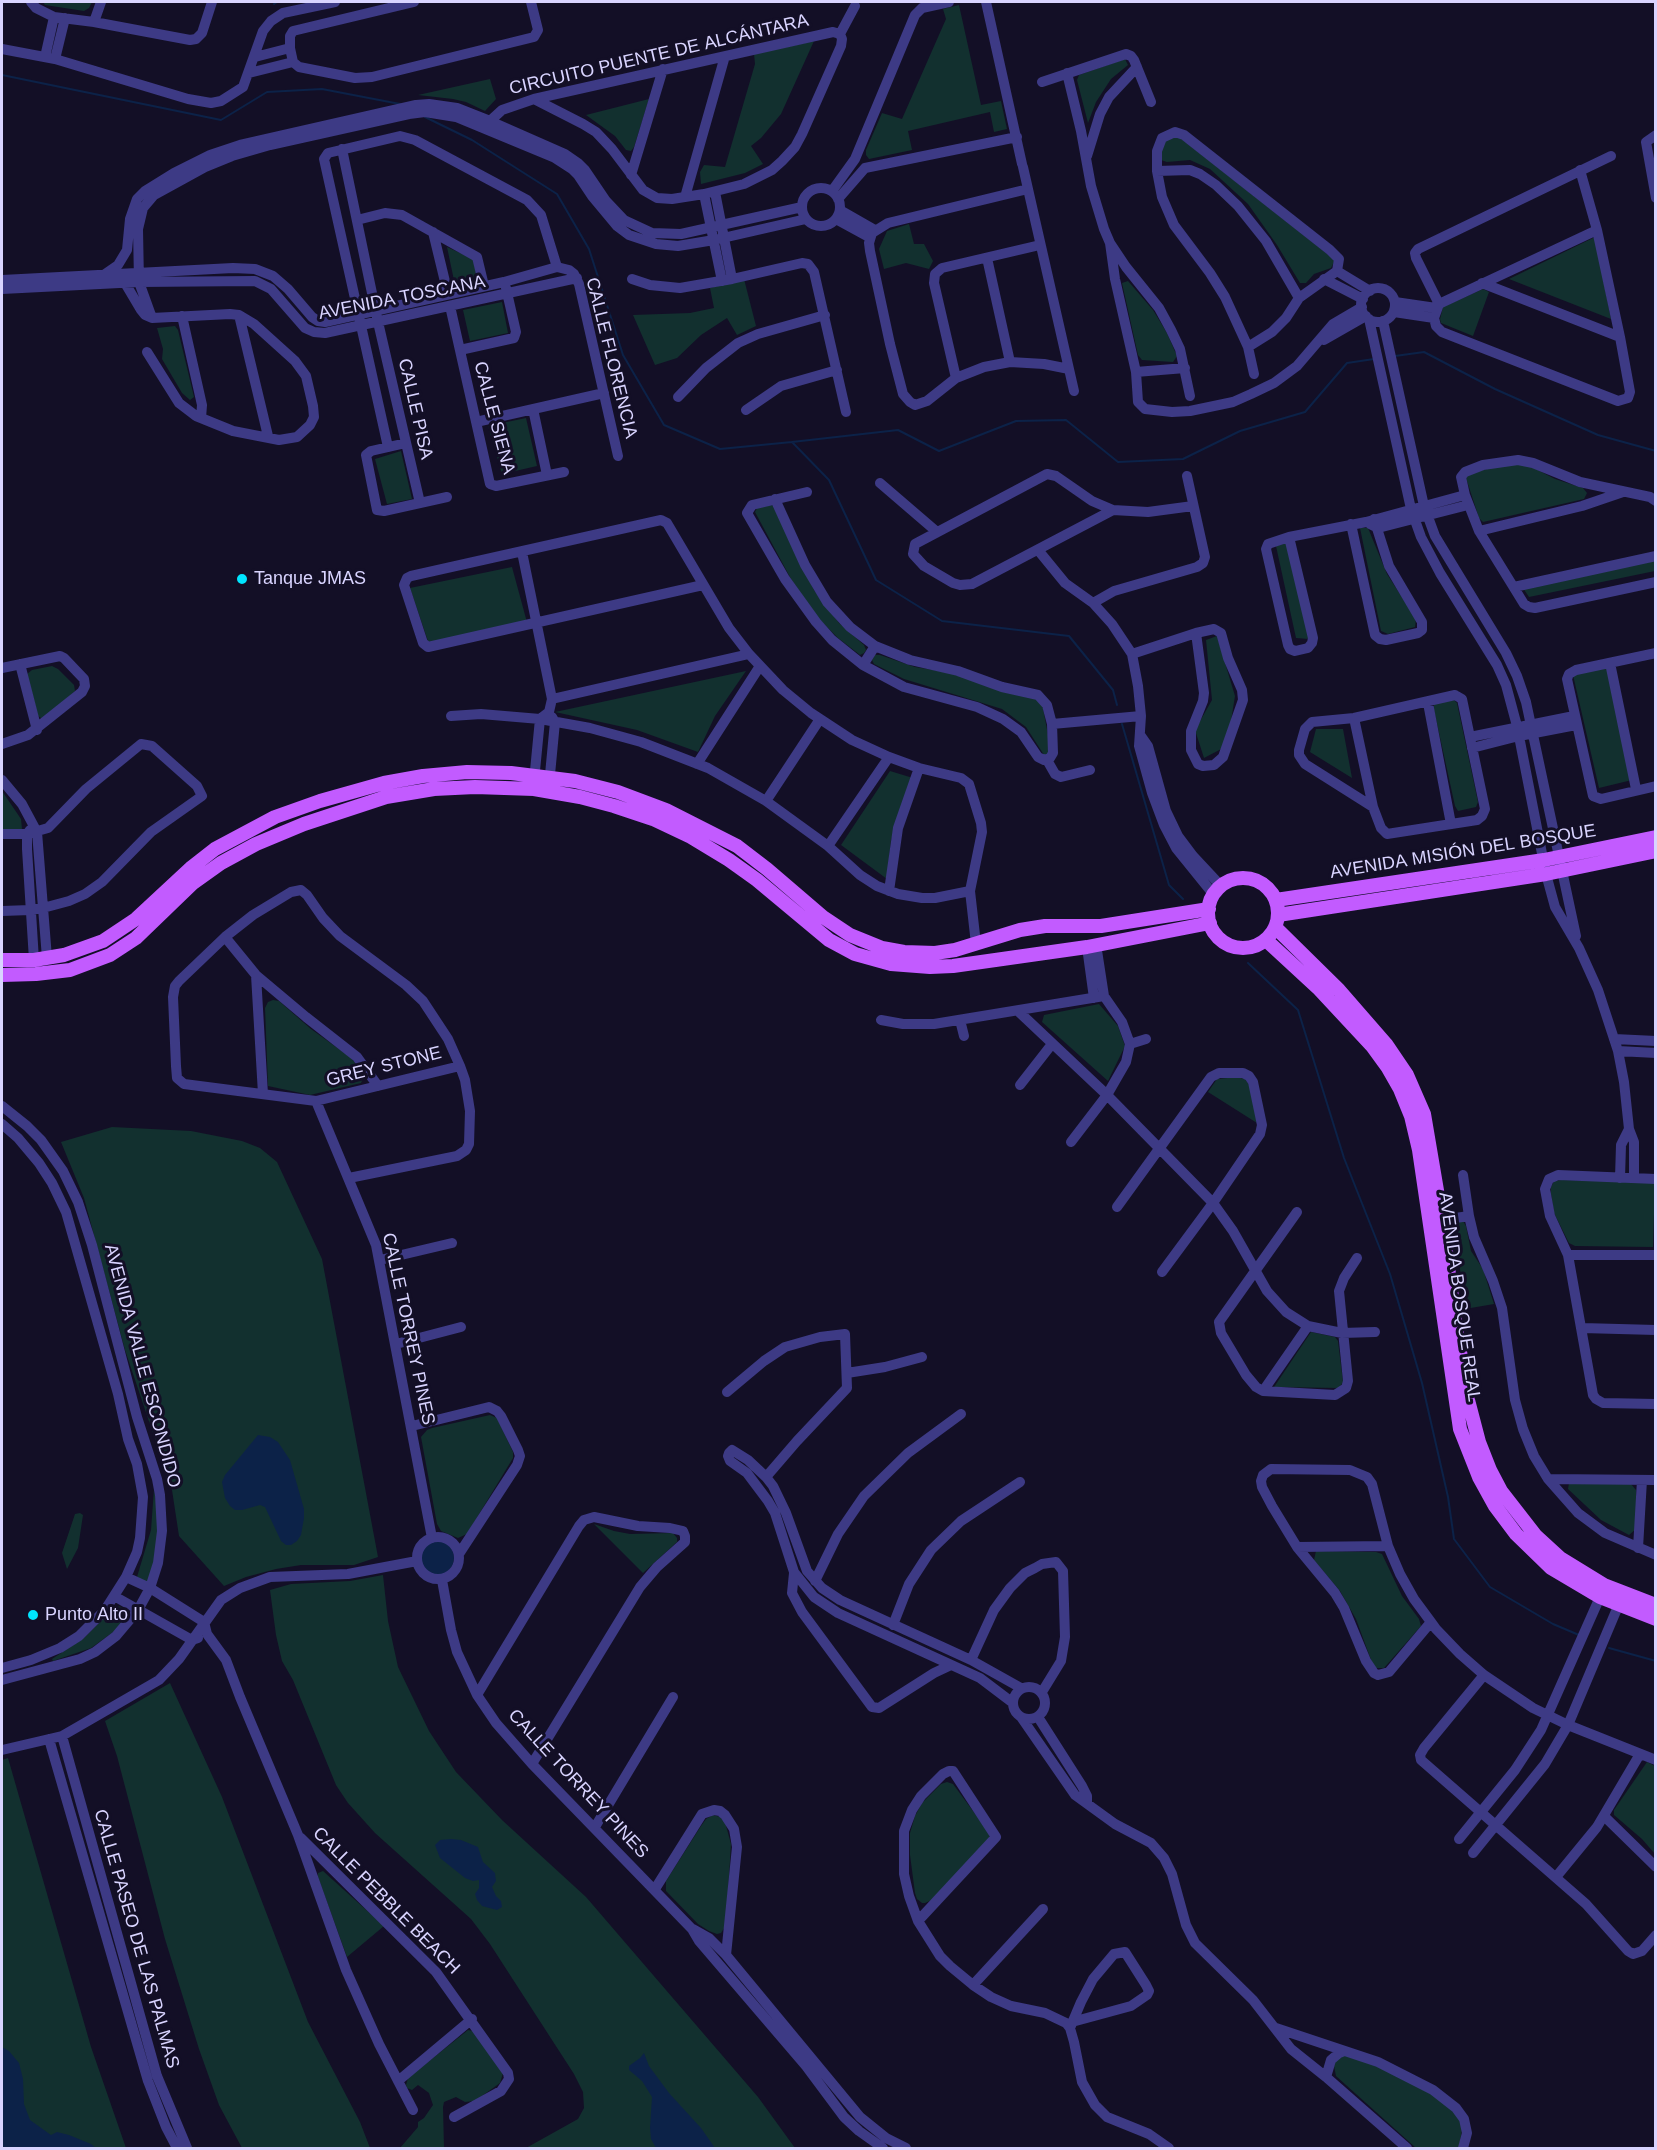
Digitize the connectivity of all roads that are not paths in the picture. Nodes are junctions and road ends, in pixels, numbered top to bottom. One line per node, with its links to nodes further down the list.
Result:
1 (31, 2): 10 (street)
2 (101, 2): 11 (street)
3 (212, 2): 11 (street)
4 (335, 2): 16 (street)
5 (414, 2): 13 (street)
6 (531, 2): 18 (street)
7 (949, 2): 32 (street)
8 (986, 2): 29 (street)
9 (855, 6): 12 (street)
10 (60, 17): 11 (street); 17 (street)
11 (94, 22)
12 (840, 34): 15 (street, CIRCUITO PUENTE DE ALCÁNTARA); 40 (street)
13 (290, 48): 16 (street); 18 (street)
14 (2, 49): 17 (street)
15 (725, 56): 20 (street, CIRCUITO PUENTE DE ALCÁNTARA); 41 (street)
16 (255, 57): 21 (street)
17 (50, 58): 21 (street)
18 (293, 62): 21 (street)
19 (1137, 67): 22 (street); 25 (street); 33 (street)
20 (663, 69): 24 (street, CIRCUITO PUENTE DE ALCÁNTARA); 38 (street)
21 (249, 73)
22 (1067, 73): 23 (street); 33 (street)
23 (1042, 82)
24 (534, 99): 26 (street, CIRCUITO PUENTE DE ALCÁNTARA); 38 (street)
25 (1151, 102)
26 (490, 121): 27 (street); 34 (street)
27 (319, 130): 34 (street); 48 (street)
28 (1656, 135): 42 (street)
29 (1017, 137): 35 (street); 39 (street)
30 (342, 149): 46 (street); 56 (street); 86 (street)
31 (1611, 156): 36 (street)
32 (855, 159): 35 (street); 43 (street)
33 (1087, 159): 53 (street)
34 (575, 166): 47 (street); 52 (street)
35 (865, 168): 43 (street)
36 (1580, 170): 49 (street); 81 (street)
37 (1157, 171): 59 (street); 76 (street); 90 (street)
38 (631, 175): 41 (street)
39 (1028, 189): 51 (street); 54 (street)
40 (709, 193): 41 (street); 47 (street)
41 (685, 197)
42 (1656, 198)
43 (837, 205): 44 (street); 45 (street); 51 (street)
44 (802, 207): 45 (street); 47 (street)
45 (806, 219): 52 (street)
46 (357, 220): 50 (street); 80 (street)
47 (716, 226): 52 (street)
48 (134, 228): 60 (street); 62 (street)
49 (1597, 230): 71 (street); 89 (street)
50 (433, 232): 72 (street); 74 (street)
51 (872, 234): 99 (street)
52 (719, 238): 67 (street)
53 (1110, 243): 94 (street); 97 (street)
54 (1040, 245): 55 (street); 95 (street)
55 (987, 258): 93 (street); 99 (street)
56 (557, 267): 61 (street, CALLE FLORENCIA); 69 (street, AVENIDA TOSCANA)
57 (232, 268): 58 (street, AVENIDA TOSCANA); 60 (street, AVENIDA TOSCANA); 66 (street)
58 (255, 269): 68 (street); 86 (street, AVENIDA TOSCANA)
59 (1336, 271): 64 (street); 78 (street)
60 (139, 277): 62 (street, AVENIDA TOSCANA); 66 (street, AVENIDA TOSCANA); 70 (street, AVENIDA TOSCANA); 85 (street)
61 (577, 278): 75 (street, AVENIDA TOSCANA); 101 (street, CALLE FLORENCIA)
62 (107, 279): 65 (street, AVENIDA TOSCANA); 70 (street, AVENIDA TOSCANA); 73 (street, AVENIDA TOSCANA)
63 (632, 279): 67 (street)
64 (1324, 279): 76 (street); 78 (street)
65 (2, 280)
66 (233, 280): 68 (street, AVENIDA TOSCANA)
67 (727, 280): 83 (street)
68 (255, 281): 86 (street, AVENIDA TOSCANA)
69 (504, 282): 72 (street, AVENIDA TOSCANA); 75 (street)
70 (125, 283): 85 (street)
71 (1482, 283): 81 (street); 89 (street)
72 (484, 286): 74 (street, AVENIDA TOSCANA)
73 (2, 289)
74 (448, 294): 80 (street, AVENIDA TOSCANA)
75 (507, 294): 77 (street, AVENIDA TOSCANA); 91 (street)
76 (1299, 298): 90 (street)
77 (450, 306): 88 (street, AVENIDA TOSCANA); 91 (street, CALLE SIENA)
78 (1366, 306): 79 (street); 87 (street); 97 (street); 127 (street)
79 (1394, 307): 81 (street); 87 (street)
80 (376, 310): 86 (street, AVENIDA TOSCANA); 88 (street)
81 (1436, 311): 89 (street)
82 (239, 315): 84 (street); 109 (street); 109 (street)
83 (825, 315): 96 (street); 103 (street)
84 (182, 316): 85 (street); 107 (street)
85 (152, 318)
86 (359, 320): 88 (street, AVENIDA TOSCANA); 111 (street, CALLE PISA)
87 (1383, 321): 126 (street)
88 (378, 322): 110 (street, CALLE PISA)
89 (1620, 337)
90 (1248, 347): 98 (street)
91 (460, 350): 108 (street, CALLE SIENA)
92 (147, 352): 107 (street)
93 (1010, 362): 95 (street); 99 (street)
94 (1185, 368): 97 (street); 102 (street)
95 (1069, 369): 100 (street)
96 (837, 370): 105 (street); 106 (street)
97 (1136, 372)
98 (1254, 374)
99 (956, 378)
100 (1074, 391)
101 (604, 393): 104 (street); 112 (street, CALLE FLORENCIA)
102 (1190, 396)
103 (678, 397)
104 (533, 409): 108 (street); 114 (street, CALLE SIENA)
105 (746, 410)
106 (846, 412)
107 (201, 417): 109 (street)
108 (476, 422): 114 (street, CALLE SIENA)
109 (268, 436)
110 (406, 443): 111 (street); 123 (street, CALLE PISA)
111 (388, 447): 123 (street)
112 (618, 456)
113 (564, 472): 114 (street, CALLE SIENA)
114 (547, 475)
115 (1187, 476): 124 (street)
116 (880, 483): 131 (street)
117 (1623, 491): 121 (street); 122 (street); 130 (street)
118 (807, 492): 120 (street)
119 (447, 497): 123 (street)
120 (775, 499): 142 (street); 148 (street)
121 (1466, 500): 126 (street); 130 (street)
122 (1656, 501)
123 (420, 503)
124 (1193, 506): 125 (street); 139 (street)
125 (1113, 510): 131 (street); 133 (street)
126 (1426, 511): 127 (street); 160 (street)
127 (1413, 514): 128 (street); 162 (street)
128 (1372, 523): 129 (street); 129 (street)
129 (1351, 524): 132 (street)
130 (1479, 531): 138 (street)
131 (937, 532): 133 (street)
132 (1289, 537): 132 (street)
133 (1038, 550): 139 (street)
134 (522, 552): 137 (street); 140 (street); 140 (street)
135 (1656, 556): 138 (street)
136 (1656, 582): 138 (street)
137 (703, 585): 140 (street); 144 (street)
138 (1514, 587)
139 (1093, 603): 145 (street)
140 (538, 623): 151 (street)
141 (1196, 633): 141 (street); 145 (street)
142 (875, 646): 148 (street); 159 (street)
143 (1656, 653): 146 (street)
144 (749, 654): 149 (street); 151 (street)
145 (1132, 654): 154 (street)
146 (1610, 663): 158 (street); 174 (street)
147 (20, 664): 150 (street); 161 (street); 161 (street)
148 (863, 665): 166 (street)
149 (760, 666): 157 (street); 167 (street)
150 (2, 668)
151 (552, 699): 155 (street)
152 (1428, 703): 156 (street); 163 (street); 179 (street)
153 (451, 716): 155 (street)
154 (1141, 716): 159 (street); 189 (street)
155 (548, 718): 167 (street); 171 (street); 172 (street)
156 (1354, 718): 177 (street); 177 (street)
157 (820, 719): 165 (street); 176 (street)
158 (1575, 720): 160 (street); 174 (street)
159 (1052, 724): 166 (street)
160 (1532, 728): 162 (street); 185 (street)
161 (37, 730): 164 (street)
162 (1518, 731): 163 (street); 186 (street)
163 (1471, 742): 179 (street)
164 (2, 744)
165 (889, 757): 168 (street); 183 (street)
166 (1047, 760): 169 (street)
167 (697, 764): 176 (street)
168 (920, 768): 187 (street); 188 (street)
169 (1090, 770)
170 (2, 780): 180 (street)
171 (534, 782): 172 (main road); 175 (main road); 178 (main road)
172 (549, 784): 200 (main road); 201 (main road)
173 (1656, 786): 174 (street)
174 (1636, 789)
175 (342, 794): 178 (main road); 203 (main road)
176 (766, 801): 183 (street)
177 (1373, 807): 179 (street)
178 (320, 818): 205 (main road)
179 (1451, 824)
180 (32, 830): 181 (street); 191 (street); 191 (street); 193 (street)
181 (2, 834)
182 (1656, 837): 185 (main road, AVENIDA MISIÓN DEL BOSQUE)
183 (828, 846): 187 (street)
184 (1656, 852): 185 (main road, AVENIDA MISIÓN DEL BOSQUE)
185 (1561, 864): 186 (main road, AVENIDA MISIÓN DEL BOSQUE); 202 (street)
186 (1545, 867): 190 (main road, AVENIDA MISIÓN DEL BOSQUE); 195 (main road, AVENIDA MISIÓN DEL BOSQUE); 202 (street)
187 (889, 891): 188 (street)
188 (970, 891): 200 (street)
189 (1217, 891): 190 (main road); 192 (main road)
190 (1276, 900): 195 (main road)
191 (43, 908): 193 (street); 203 (street)
192 (1209, 909): 196 (main road); 197 (main road)
193 (30, 910): 194 (street); 203 (street)
194 (2, 911)
195 (1276, 921): 199 (main road); 239 (main road, AVENIDA BOSQUE REAL)
196 (1124, 923): 200 (main road); 201 (main road)
197 (1210, 924): 199 (main road); 201 (main road)
198 (225, 937): 206 (street); 219 (street); 222 (street)
199 (1266, 940): 247 (main road, AVENIDA BOSQUE REAL)
200 (976, 944)
201 (1092, 945): 207 (street)
202 (1579, 948): 213 (street)
203 (40, 959): 204 (main road)
204 (2, 960)
205 (2, 975)
206 (256, 975): 221 (street); 222 (street)
207 (1099, 997): 208 (street); 216 (street)
208 (1018, 1011): 210 (street); 215 (street)
209 (881, 1020): 210 (street)
210 (960, 1020): 211 (street)
211 (964, 1036)
212 (1146, 1039): 216 (street)
213 (1614, 1039): 214 (street); 217 (street)
214 (1656, 1041)
215 (1052, 1044): 220 (street); 223 (street)
216 (1130, 1044): 223 (street)
217 (1618, 1051): 218 (street); 227 (street)
218 (1656, 1053)
219 (460, 1066): 221 (street, GREY STONE); 231 (street)
220 (1020, 1085)
221 (378, 1086): 224 (street, GREY STONE)
222 (262, 1094): 224 (street)
223 (1107, 1095): 228 (street); 229 (street)
224 (316, 1101): 231 (street, CALLE TORREY PINES)
225 (2, 1106): 278 (street, AVENIDA VALLE ESCONDIDO)
226 (2, 1124): 275 (street, AVENIDA VALLE ESCONDIDO)
227 (1629, 1129): 232 (street); 233 (street)
228 (1071, 1142)
229 (1159, 1148): 235 (street); 235 (street); 236 (street)
230 (1463, 1175): 238 (street)
231 (349, 1178): 244 (street, CALLE TORREY PINES)
232 (1620, 1178): 233 (street); 241 (street)
233 (1634, 1178): 234 (street)
234 (1656, 1179)
235 (1213, 1203): 245 (street); 246 (street)
236 (1117, 1207)
237 (1297, 1212): 245 (street)
238 (1469, 1216): 239 (street); 263 (street)
239 (1442, 1220): 247 (main road, AVENIDA BOSQUE REAL)
240 (452, 1243): 244 (street)
241 (1568, 1255): 242 (street); 250 (street)
242 (1656, 1255)
243 (1358, 1258): 253 (street)
244 (380, 1260): 254 (street, CALLE TORREY PINES)
245 (1256, 1269): 248 (street); 257 (street)
246 (1162, 1272)
247 (1450, 1321): 280 (main road, AVENIDA BOSQUE REAL); 282 (main road, AVENIDA BOSQUE REAL)
248 (1308, 1326): 253 (street); 257 (street)
249 (461, 1327): 254 (street)
250 (1582, 1328): 251 (street); 259 (street)
251 (1656, 1330)
252 (1375, 1332): 253 (street)
253 (1342, 1334): 257 (street)
254 (396, 1344): 261 (street, CALLE TORREY PINES)
255 (922, 1357): 256 (street)
256 (848, 1373): 258 (street); 262 (street)
257 (1263, 1391)
258 (727, 1392)
259 (1656, 1404)
260 (961, 1414): 277 (street)
261 (412, 1426): 267 (street, CALLE TORREY PINES); 271 (street)
262 (766, 1477): 274 (street); 277 (street)
263 (1548, 1479): 264 (street); 270 (street)
264 (1642, 1480): 265 (street); 270 (street)
265 (1656, 1480)
266 (1020, 1482): 287 (street)
267 (432, 1538): 271 (street); 273 (street)
268 (1388, 1545): 269 (street); 269 (street); 286 (street)
269 (1298, 1547): 286 (street)
270 (1638, 1548): 272 (street)
271 (459, 1554): 276 (street)
272 (1656, 1555)
273 (417, 1562): 276 (street); 285 (street)
274 (794, 1572): 291 (street); 291 (street)
275 (126, 1577): 278 (street); 279 (street, AVENIDA VALLE ESCONDIDO)
276 (442, 1580): 297 (street, CALLE TORREY PINES)
277 (815, 1581): 287 (street)
278 (150, 1588): 283 (street, AVENIDA VALLE ESCONDIDO); 285 (street)
279 (114, 1596): 283 (street); 292 (street, AVENIDA VALLE ESCONDIDO)
280 (1600, 1597): 281 (main road, AVENIDA BOSQUE REAL); 300 (street)
281 (1619, 1604): 284 (main road, AVENIDA BOSQUE REAL); 303 (street)
282 (1656, 1605)
283 (138, 1610): 289 (street); 294 (street, AVENIDA VALLE ESCONDIDO)
284 (1656, 1619)
285 (204, 1622): 288 (street, CALLE PEBBLE BEACH); 289 (street)
286 (1431, 1622): 293 (street)
287 (893, 1625): 290 (street)
288 (207, 1634): 289 (street); 315 (street, CALLE PEBBLE BEACH)
289 (192, 1640): 304 (street)
290 (971, 1660): 295 (street); 296 (street)
291 (951, 1665): 299 (street)
292 (2, 1668)
293 (1484, 1675): 300 (street); 311 (street)
294 (2, 1680)
295 (1021, 1688): 296 (street); 299 (street)
296 (1042, 1692): 302 (street)
297 (477, 1695): 309 (street, CALLE TORREY PINES); 309 (street)
298 (673, 1697): 314 (street)
299 (1013, 1703): 301 (street)
300 (1548, 1716): 303 (street); 311 (street)
301 (1021, 1717): 302 (street); 310 (street)
302 (1038, 1717): 310 (street)
303 (1568, 1725): 307 (street); 313 (street)
304 (62, 1736): 305 (street); 336 (street, CALLE PASEO DE LAS PALMAS)
305 (49, 1740): 306 (street); 335 (street, CALLE PASEO DE LAS PALMAS)
306 (2, 1750)
307 (1640, 1754): 308 (street); 312 (street)
308 (1656, 1760)
309 (532, 1764): 314 (street, CALLE TORREY PINES)
310 (1087, 1803): 329 (street)
311 (1481, 1813): 313 (street); 316 (street)
312 (1604, 1816): 318 (street); 319 (street)
313 (1496, 1825): 317 (street); 319 (street)
314 (595, 1827): 320 (street, CALLE TORREY PINES)
315 (298, 1835): 327 (street, CALLE PEBBLE BEACH); 332 (street, CALLE PEBBLE BEACH)
316 (1459, 1839)
317 (1473, 1853)
318 (1656, 1867)
319 (1556, 1877): 324 (street)
320 (655, 1889): 323 (street, CALLE TORREY PINES); 325 (street)
321 (1043, 1909): 326 (street)
322 (918, 1921): 322 (street); 326 (street)
323 (692, 1929): 325 (street, CALLE TORREY PINES); 337 (street, CALLE TORREY PINES)
324 (1656, 1935)
325 (726, 1955): 338 (street, CALLE TORREY PINES)
326 (973, 1985): 328 (street)
327 (472, 2019): 332 (street); 334 (street, CALLE PEBBLE BEACH)
328 (1071, 2025): 328 (street); 339 (street)
329 (1276, 2028): 330 (street); 331 (street)
330 (1344, 2051): 331 (street); 341 (street)
331 (1326, 2077): 340 (street)
332 (398, 2081): 333 (street, CALLE PEBBLE BEACH)
333 (413, 2110)
334 (453, 2117)
335 (177, 2148)
336 (187, 2148)
337 (883, 2148)
338 (906, 2148)
339 (1169, 2148)
340 (1407, 2148)
341 (1463, 2148)

